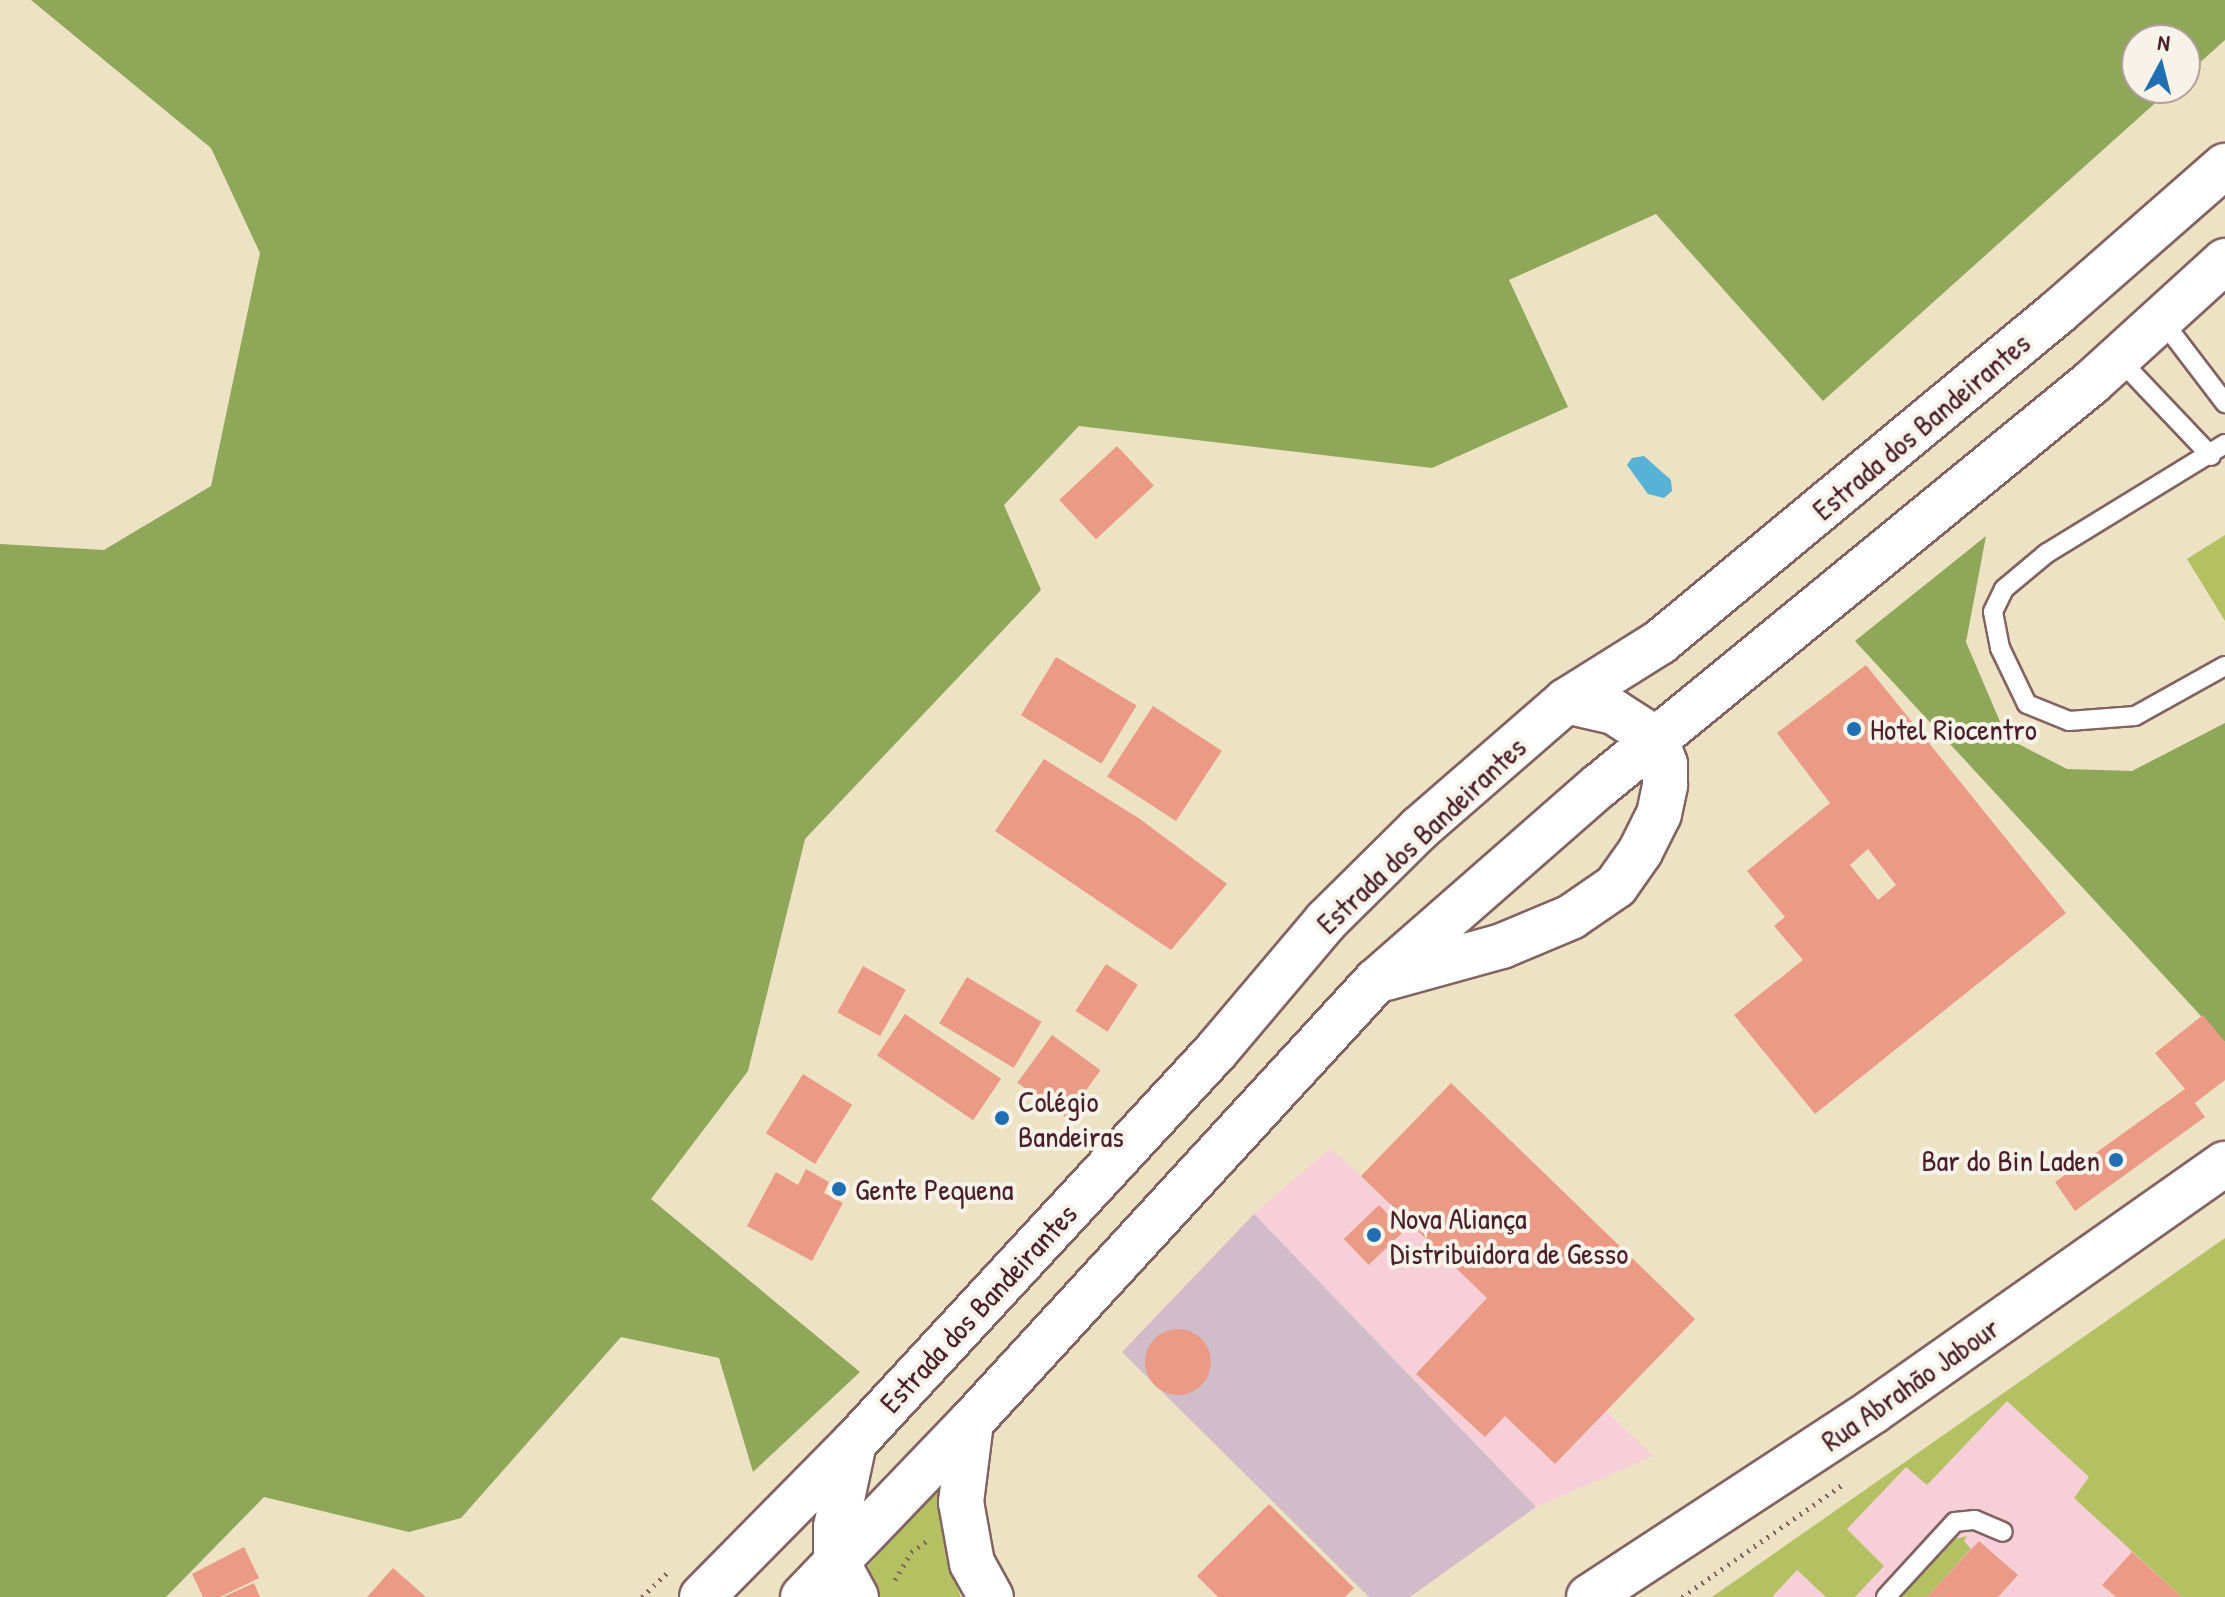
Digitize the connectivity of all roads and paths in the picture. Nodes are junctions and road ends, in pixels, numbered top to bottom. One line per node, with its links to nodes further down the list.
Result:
1 (2225, 166): 8 (main road, Estrada dos Bandeirantes)
2 (2225, 261): 3 (main road)
3 (2161, 319): 4 (main road); 5 (lane)
4 (2118, 358): 6 (lane); 9 (main road)
5 (2225, 403)
6 (2218, 450): 7 (lane)
7 (2225, 666)
8 (1566, 701): 9 (main road); 13 (main road, Estrada dos Bandeirantes)
9 (1656, 739): 10 (main road); 10 (main road)
10 (1376, 981): 12 (main road)
11 (2225, 1164): 20 (main road, Rua Abrahão Jabour)
12 (971, 1422): 15 (main road); 16 (main road)
13 (854, 1443): 16 (main road); 17 (main road, Estrada dos Bandeirantes)
14 (2003, 1532): 21 (lane)
15 (965, 1534): 16 (path); 19 (main road)
16 (862, 1581): 18 (main road)
17 (702, 1597)
18 (803, 1597)
19 (991, 1597)
20 (1589, 1597)
21 (1886, 1597)

